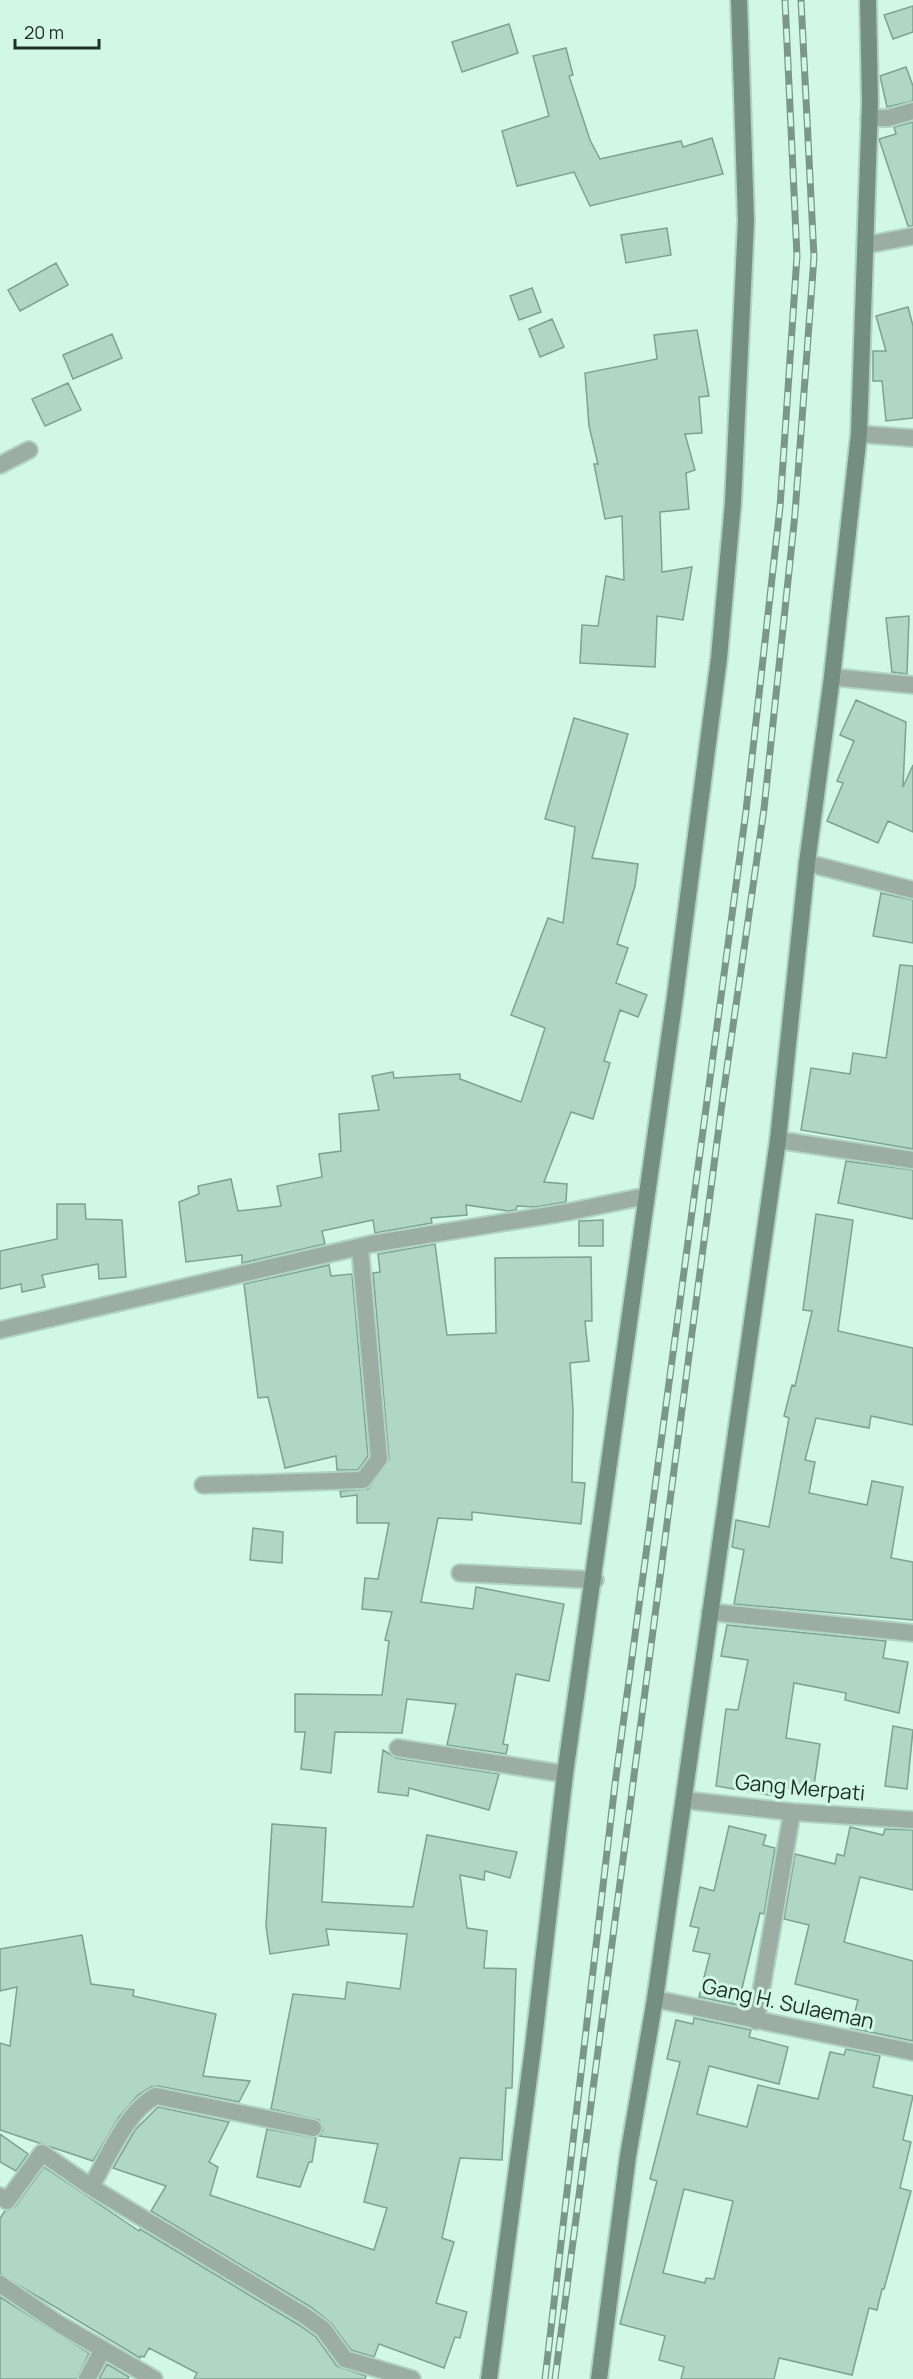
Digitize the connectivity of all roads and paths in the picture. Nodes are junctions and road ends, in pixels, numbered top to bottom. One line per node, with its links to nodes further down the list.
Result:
1 (739, 0): 17 (main road)
2 (868, 0): 4 (main road)
3 (913, 111): 4 (street)
4 (869, 118): 6 (main road)
5 (913, 236): 6 (street)
6 (866, 245): 7 (main road)
7 (859, 434): 8 (street); 11 (main road)
8 (913, 438)
9 (28, 450): 10 (street)
10 (0, 465)
11 (832, 677): 12 (street); 13 (main road)
12 (913, 685)
13 (807, 863): 14 (street); 15 (main road)
14 (913, 890)
15 (778, 1140): 16 (street); 23 (main road)
16 (913, 1160)
17 (646, 1196): 18 (street); 22 (main road)
18 (360, 1249): 19 (street); 20 (street)
19 (0, 1330)
20 (203, 1485)
21 (460, 1573): 22 (street)
22 (595, 1580): 26 (main road)
23 (710, 1612): 24 (street); 27 (main road)
24 (913, 1633)
25 (398, 1748): 26 (street)
26 (565, 1774): 41 (main road)
27 (684, 1800): 28 (street, Gang Merpati); 30 (main road)
28 (792, 1812): 29 (street, Gang Merpati); 31 (street)
29 (913, 1820)
30 (655, 1999): 31 (street, Gang H. Sulaeman); 42 (main road)
31 (756, 2021): 32 (street, Gang H. Sulaeman)
32 (913, 2052)
33 (313, 2128): 34 (street)
34 (91, 2187): 35 (street); 40 (street)
35 (2, 2203)
36 (0, 2284): 37 (street)
37 (103, 2349): 38 (street); 39 (street)
38 (87, 2379)
39 (154, 2379)
40 (411, 2379)
41 (489, 2379)
42 (599, 2379)

